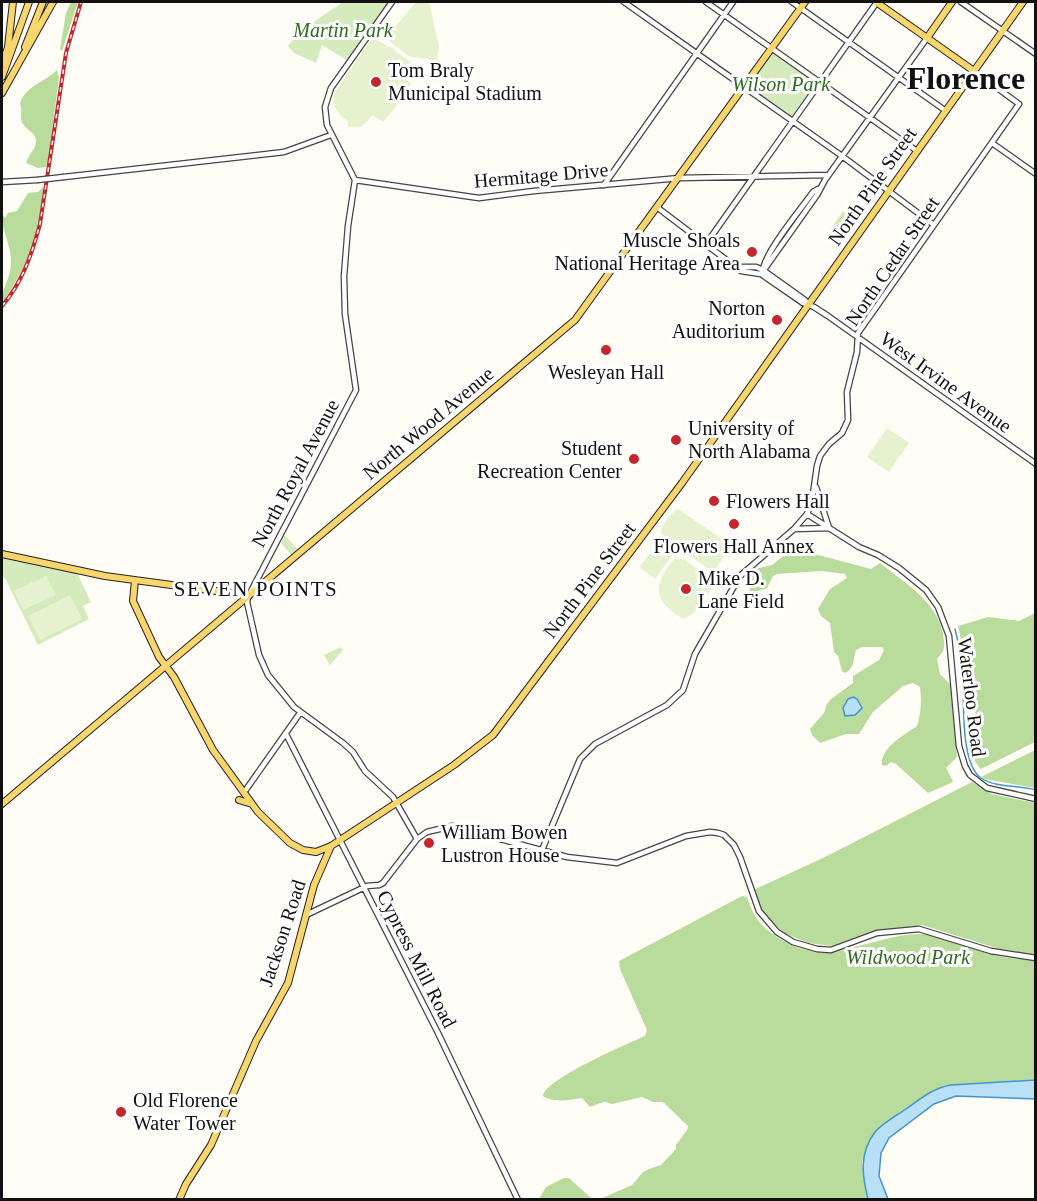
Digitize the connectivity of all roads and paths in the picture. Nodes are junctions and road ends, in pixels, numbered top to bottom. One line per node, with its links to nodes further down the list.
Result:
1 (14, 2): 22 (main road)
2 (28, 2): 25 (main road)
3 (43, 2): 27 (main road)
4 (53, 2): 27 (main road)
5 (392, 2): 33 (street)
6 (624, 2): 20 (street)
7 (706, 2): 15 (street)
8 (733, 2): 15 (street)
9 (792, 2): 14 (street)
10 (876, 2): 17 (main road); 18 (street)
11 (952, 2): 17 (main road)
12 (961, 2): 16 (street)
13 (1023, 2): 16 (main road, North Pine Street)
14 (803, 5): 18 (street); 19 (main road, North Wood Avenue)
15 (724, 14): 19 (street); 20 (street)
16 (1003, 31): 21 (street); 23 (main road, North Pine Street)
17 (927, 38): 23 (main road); 24 (street)
18 (849, 42): 24 (street); 26 (street)
19 (772, 48): 26 (street); 28 (main road, North Wood Avenue)
20 (697, 53): 28 (street); 43 (street)
21 (1035, 54)
22 (2, 66)
23 (974, 71): 30 (main road, North Pine Street); 34 (street, North Cedar Street)
24 (898, 76): 30 (street); 31 (street)
25 (2, 77)
26 (821, 82): 31 (street); 32 (street)
27 (7, 85): 29 (main road)
28 (744, 87): 32 (street); 40 (main road, North Wood Avenue)
29 (2, 93)
30 (946, 111): 35 (main road, North Pine Street)
31 (870, 117): 35 (street); 36 (street)
32 (793, 122): 36 (street); 39 (street)
33 (331, 135): 41 (street); 42 (street, bridge)
34 (992, 143): 37 (street); 46 (street, North Cedar Street)
35 (917, 151): 44 (main road, North Pine Street)
36 (842, 156): 38 (street); 44 (street)
37 (1035, 174)
38 (828, 175): 39 (street, Hermitage Drive); 48 (street)
39 (754, 177): 40 (street, Hermitage Drive); 47 (street)
40 (680, 178): 43 (street, Hermitage Drive); 45 (main road, North Wood Avenue)
41 (355, 180): 43 (street, Hermitage Drive); 61 (street, North Royal Avenue)
42 (2, 182)
43 (604, 184)
44 (889, 191): 46 (street); 53 (main road, North Pine Street)
45 (658, 208): 47 (street); 63 (main road, North Wood Avenue)
46 (934, 225): 54 (street, North Cedar Street)
47 (706, 244): 50 (street)
48 (776, 249): 49 (street); 52 (street)
49 (765, 262): 51 (street); 52 (street)
50 (733, 264): 51 (street); 52 (street)
51 (751, 267): 52 (street)
52 (762, 272): 53 (street, West Irvine Avenue)
53 (808, 304): 54 (street, West Irvine Avenue); 71 (main road, North Pine Street)
54 (857, 337): 55 (street, West Irvine Avenue); 56 (street, North Cedar Street)
55 (1035, 464)
56 (815, 483): 57 (street, North Cedar Street); 58 (street)
57 (807, 514): 58 (street, Waterloo Road); 59 (street)
58 (830, 528): 59 (street); 69 (street, Waterloo Road)
59 (794, 529): 77 (street)
60 (2, 554): 62 (main road)
61 (257, 579): 63 (street); 64 (street, North Royal Avenue)
62 (135, 580): 64 (main road); 65 (main road)
63 (264, 584): 64 (main road, North Wood Avenue)
64 (248, 597): 65 (main road, North Wood Avenue); 66 (street)
65 (167, 666): 68 (main road); 72 (main road, North Wood Avenue)
66 (300, 712): 67 (street); 71 (street)
67 (286, 734): 68 (street); 74 (street, Cypress Mill Road)
68 (245, 791): 73 (main road)
69 (1035, 799)
70 (239, 800): 73 (main road)
71 (397, 802): 74 (main road, North Pine Street); 75 (street)
72 (2, 804)
73 (254, 805): 76 (main road)
74 (340, 839): 76 (main road, North Pine Street); 78 (street, Cypress Mill Road)
75 (417, 839): 77 (street); 78 (street)
76 (331, 846): 79 (main road, Jackson Road)
77 (542, 850): 80 (street)
78 (363, 887): 79 (street); 82 (street, Cypress Mill Road)
79 (306, 915): 81 (main road, Jackson Road)
80 (1035, 958)
81 (179, 1200)
82 (518, 1200)

